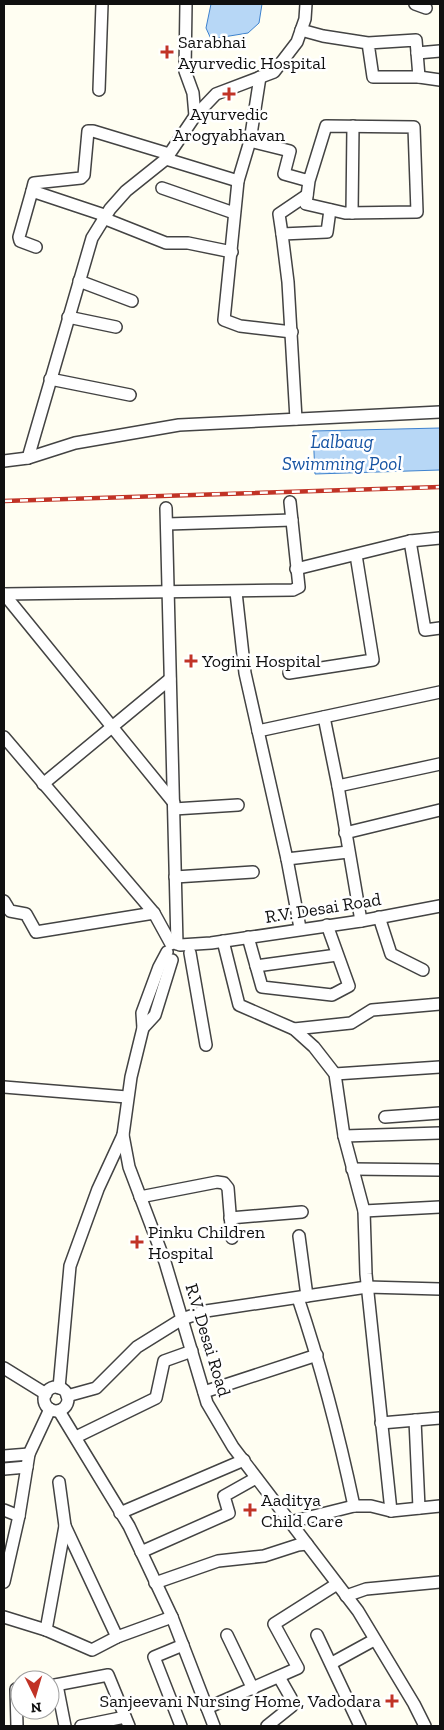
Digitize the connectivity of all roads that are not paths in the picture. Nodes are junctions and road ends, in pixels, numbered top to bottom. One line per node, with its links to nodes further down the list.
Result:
1 (102, 4): 11 (street)
2 (186, 4): 12 (street)
3 (306, 4): 4 (street)
4 (301, 30): 5 (street); 8 (street)
5 (368, 43): 7 (street); 9 (street)
6 (440, 51): 7 (street)
7 (417, 53): 9 (street)
8 (260, 77): 12 (street); 14 (street)
9 (419, 77): 10 (street)
10 (440, 80)
11 (99, 90)
12 (194, 116): 15 (street)
13 (353, 126): 17 (street); 23 (street); 23 (street)
14 (250, 141): 16 (street); 17 (street)
15 (168, 156): 16 (street); 19 (street); 24 (street)
16 (238, 181): 22 (street)
17 (309, 181): 20 (street)
18 (162, 188): 22 (street)
19 (32, 191): 24 (street); 26 (street)
20 (307, 195): 21 (street); 25 (street)
21 (330, 210): 23 (street); 25 (street)
22 (234, 213): 27 (street)
23 (352, 213)
24 (104, 217): 27 (street); 28 (street)
25 (282, 234): 32 (street)
26 (36, 247)
27 (232, 252): 32 (street)
28 (79, 281): 29 (street); 30 (street)
29 (132, 301)
30 (68, 317): 31 (street); 33 (street)
31 (116, 327)
32 (292, 332): 36 (street)
33 (50, 379): 34 (street); 37 (street)
34 (130, 395)
35 (440, 412): 36 (street)
36 (296, 419): 37 (street)
37 (28, 458): 38 (street)
38 (4, 461)
39 (290, 502): 41 (street)
40 (166, 508): 42 (street)
41 (292, 520): 42 (street); 46 (street)
42 (167, 524): 47 (street)
43 (440, 538): 44 (street)
44 (410, 541): 45 (street); 50 (street)
45 (356, 556): 46 (street); 51 (street)
46 (296, 569): 48 (street)
47 (168, 590): 48 (street); 49 (street); 52 (street)
48 (236, 592): 56 (street)
49 (4, 594): 55 (street)
50 (440, 628)
51 (289, 673)
52 (170, 679): 55 (street); 62 (street)
53 (440, 692): 54 (street)
54 (324, 717): 56 (street); 60 (street)
55 (113, 726): 59 (street); 62 (street)
56 (258, 731): 66 (street)
57 (4, 738): 59 (street)
58 (440, 764): 60 (street)
59 (43, 784): 71 (street)
60 (338, 786): 64 (street)
61 (238, 805): 62 (street)
62 (174, 806): 68 (street)
63 (440, 810): 64 (street)
64 (345, 832): 65 (street)
65 (348, 852): 66 (street); 73 (street)
66 (287, 859): 75 (street)
67 (253, 872): 68 (street)
68 (175, 878): 78 (street)
69 (4, 901): 71 (street)
70 (440, 906): 72 (street, R.V. Desai Road)
71 (154, 914): 78 (street)
72 (379, 917): 73 (street, R.V. Desai Road); 81 (street)
73 (360, 921): 74 (street, R.V. Desai Road)
74 (327, 925): 75 (street, R.V. Desai Road); 79 (street)
75 (300, 928): 76 (street, R.V. Desai Road)
76 (248, 937): 77 (street, R.V. Desai Road); 80 (street)
77 (223, 941): 78 (street, R.V. Desai Road); 83 (street)
78 (177, 950): 84 (street); 88 (street, R.V. Desai Road)
79 (337, 955): 80 (street); 80 (street)
80 (256, 966)
81 (423, 970)
82 (440, 1004): 83 (street)
83 (294, 1029): 86 (street)
84 (206, 1045)
85 (440, 1067): 86 (street)
86 (335, 1074): 93 (street)
87 (4, 1087): 88 (street)
88 (127, 1097): 92 (street, R.V. Desai Road)
89 (440, 1113): 90 (street)
90 (384, 1116)
91 (440, 1133): 93 (street)
92 (123, 1135): 96 (street, R.V. Desai Road); 110 (street)
93 (344, 1136): 94 (street)
94 (352, 1168): 95 (street); 98 (street)
95 (440, 1170)
96 (140, 1197): 100 (street); 106 (street, R.V. Desai Road)
97 (440, 1207): 98 (street)
98 (364, 1211): 103 (street)
99 (302, 1212): 100 (street)
100 (230, 1218): 102 (street)
101 (299, 1236): 105 (street)
102 (232, 1238)
103 (367, 1286): 104 (street); 105 (street); 116 (street)
104 (440, 1289)
105 (303, 1297): 106 (street); 108 (street)
106 (182, 1319): 107 (street, R.V. Desai Road); 110 (street)
107 (192, 1351): 111 (street, R.V. Desai Road); 117 (street)
108 (317, 1354): 111 (street); 125 (street)
109 (4, 1368): 112 (street)
110 (63, 1392): 112 (street); 113 (street)
111 (204, 1392): 120 (street, R.V. Desai Road)
112 (46, 1394): 113 (street)
113 (54, 1410): 117 (street); 118 (street)
114 (440, 1418): 115 (street)
115 (415, 1420): 116 (street); 127 (street)
116 (381, 1423): 129 (street)
117 (76, 1437): 130 (street)
118 (28, 1454): 119 (street); 121 (street)
119 (4, 1456)
120 (244, 1460): 123 (street, R.V. Desai Road); 130 (street)
121 (26, 1468): 122 (street); 131 (street)
122 (4, 1469)
123 (256, 1478): 132 (street, R.V. Desai Road); 135 (street)
124 (59, 1482): 133 (street)
125 (354, 1506): 129 (street); 132 (street)
126 (440, 1506): 127 (street)
127 (419, 1508): 129 (street)
128 (4, 1510): 131 (street)
129 (391, 1511)
130 (120, 1513): 135 (street)
131 (19, 1516): 136 (street)
132 (290, 1522): 134 (street, R.V. Desai Road)
133 (65, 1526): 144 (street); 147 (street)
134 (307, 1544): 139 (street); 140 (street, R.V. Desai Road)
135 (141, 1552): 139 (street)
136 (6, 1565): 137 (street)
137 (4, 1582)
138 (440, 1582): 141 (street)
139 (156, 1583): 143 (street)
140 (338, 1584): 141 (street, R.V. Desai Road); 151 (street)
141 (346, 1596): 148 (street, R.V. Desai Road)
142 (4, 1617): 144 (street)
143 (172, 1617): 147 (street); 149 (street)
144 (46, 1630): 147 (street)
145 (227, 1635): 153 (street)
146 (317, 1635): 150 (street)
147 (117, 1637)
148 (374, 1640): 150 (street); 163 (street, R.V. Desai Road)
149 (183, 1645): 155 (street); 159 (street)
150 (332, 1663): 162 (street)
151 (279, 1677): 153 (street); 161 (street)
152 (60, 1684): 156 (street)
153 (253, 1689): 155 (street)
154 (60, 1707): 157 (street)
155 (207, 1708): 160 (street)
156 (127, 1722): 158 (street)
157 (65, 1726)
158 (81, 1726)
159 (181, 1726)
160 (214, 1726)
161 (267, 1726)
162 (360, 1726)
163 (424, 1726)

